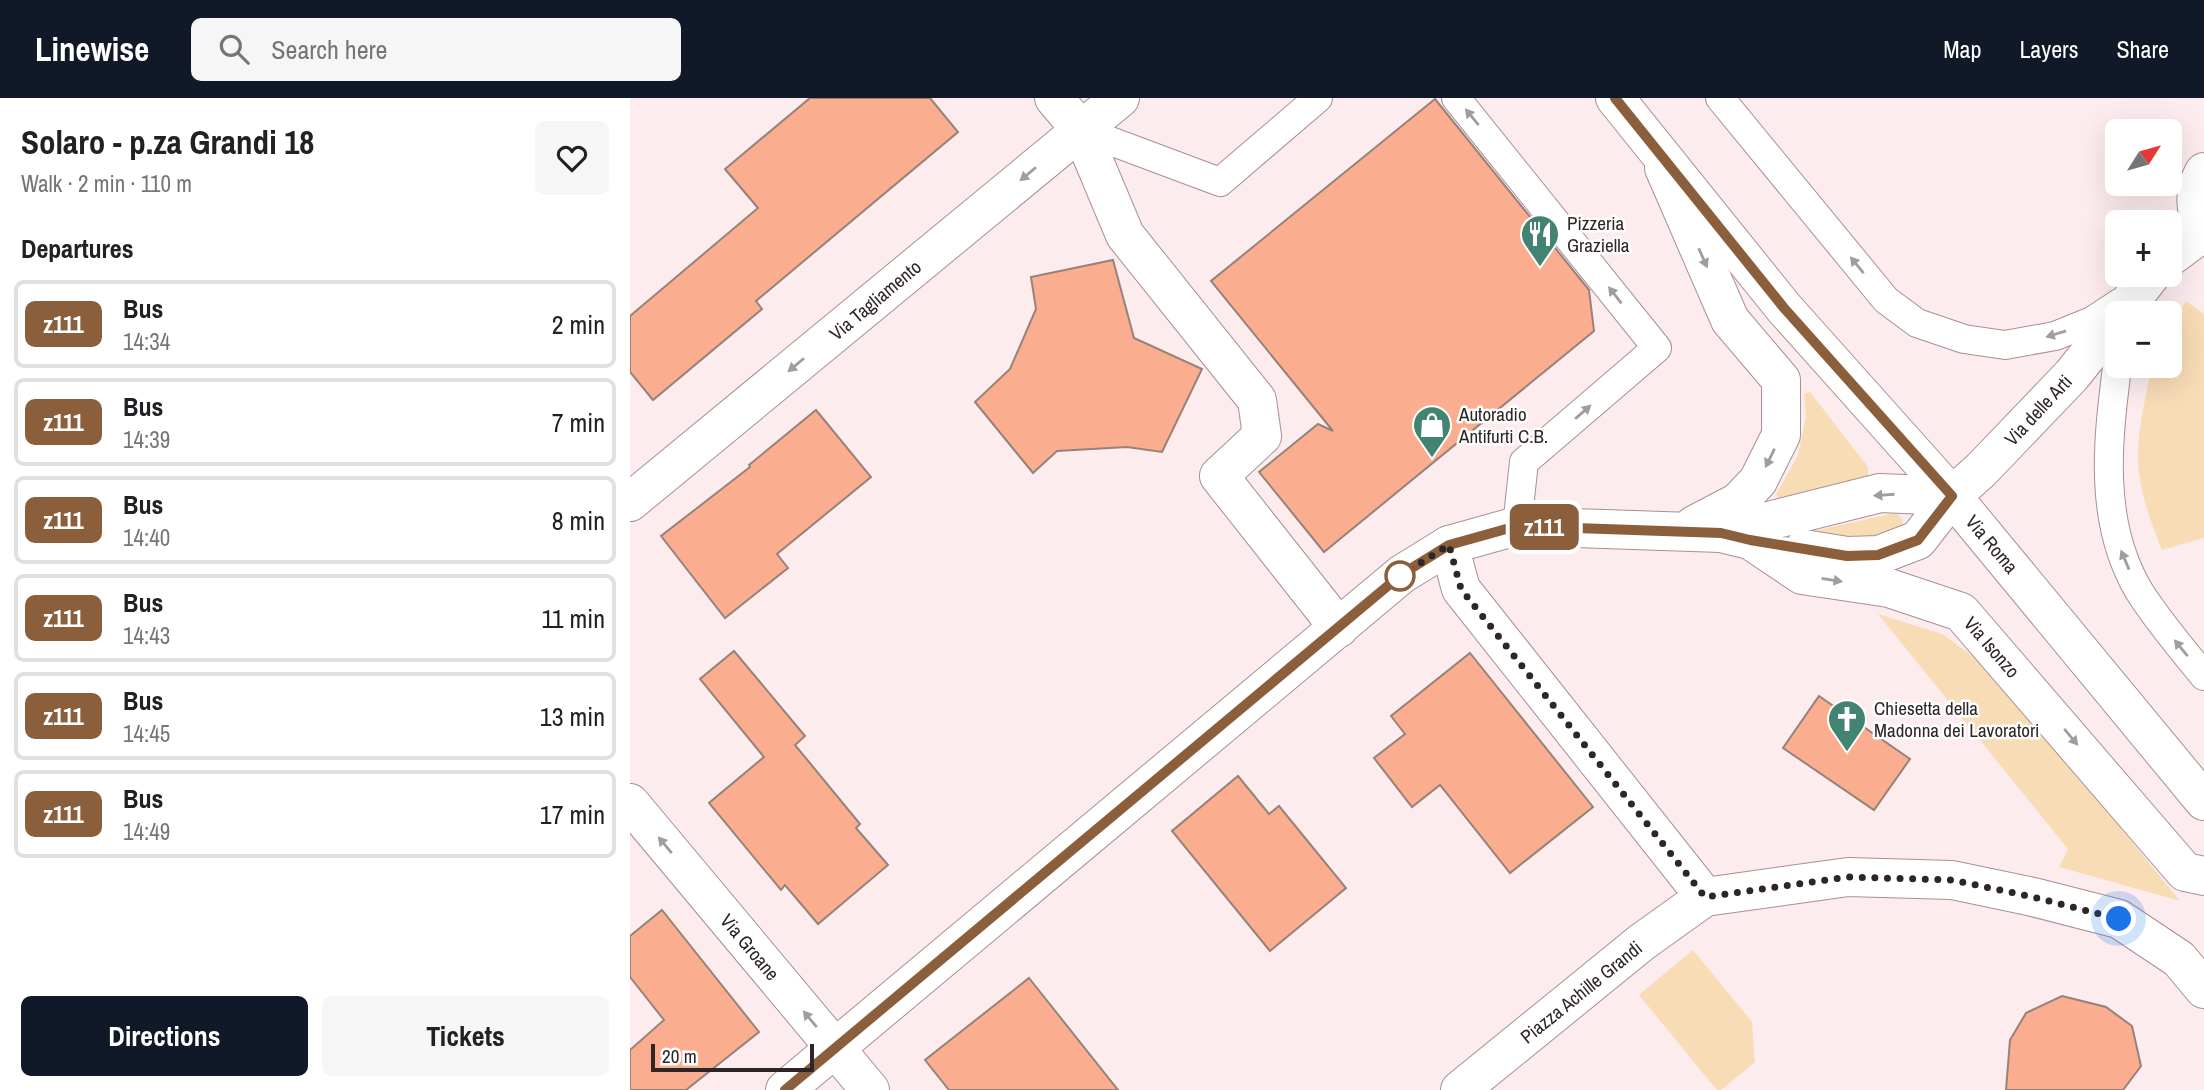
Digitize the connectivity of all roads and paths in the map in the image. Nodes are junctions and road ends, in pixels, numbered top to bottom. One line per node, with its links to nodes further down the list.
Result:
1 (1054, 98): 7 (street)
2 (1120, 98): 7 (street, Via Tagliamento)
3 (1318, 98): 7 (lane)
4 (1456, 98): 17 (lane, one-way to 4)
5 (1615, 98): 8 (street, Via Roma)
6 (1720, 98): 12 (lane, one-way to 6)
7 (1081, 130): 16 (street, Via Tagliamento, one-way to 16); 21 (street)
8 (1656, 150): 15 (street, Via Roma); 18 (street, one-way to 18)
9 (2204, 172): 10 (street)
10 (2204, 230): 11 (street)
11 (2182, 247)
12 (2105, 315)
13 (2105, 335): 15 (street, Via delle Arti)
14 (2116, 378): 22 (lane, one-way to 14)
15 (1952, 496): 19 (street, one-way to 19); 19 (street); 23 (street, Via Roma)
16 (630, 502)
17 (1517, 526): 18 (street); 20 (street)
18 (1682, 532): 19 (street)
19 (1735, 537): 25 (street, Via Isonzo, one-way to 25)
20 (1449, 545): 21 (street); 26 (street)
21 (1339, 628): 28 (street)
22 (2204, 676)
23 (2204, 801)
24 (630, 803): 28 (street, Via Groane, one-way to 24)
25 (2204, 876)
26 (1705, 897): 27 (street, Piazza Achille Grandi); 31 (street, Piazza Achille Grandi)
27 (2204, 989)
28 (835, 1049): 29 (street); 30 (street, Via Groane)
29 (785, 1090)
30 (870, 1090)
31 (1461, 1090)

